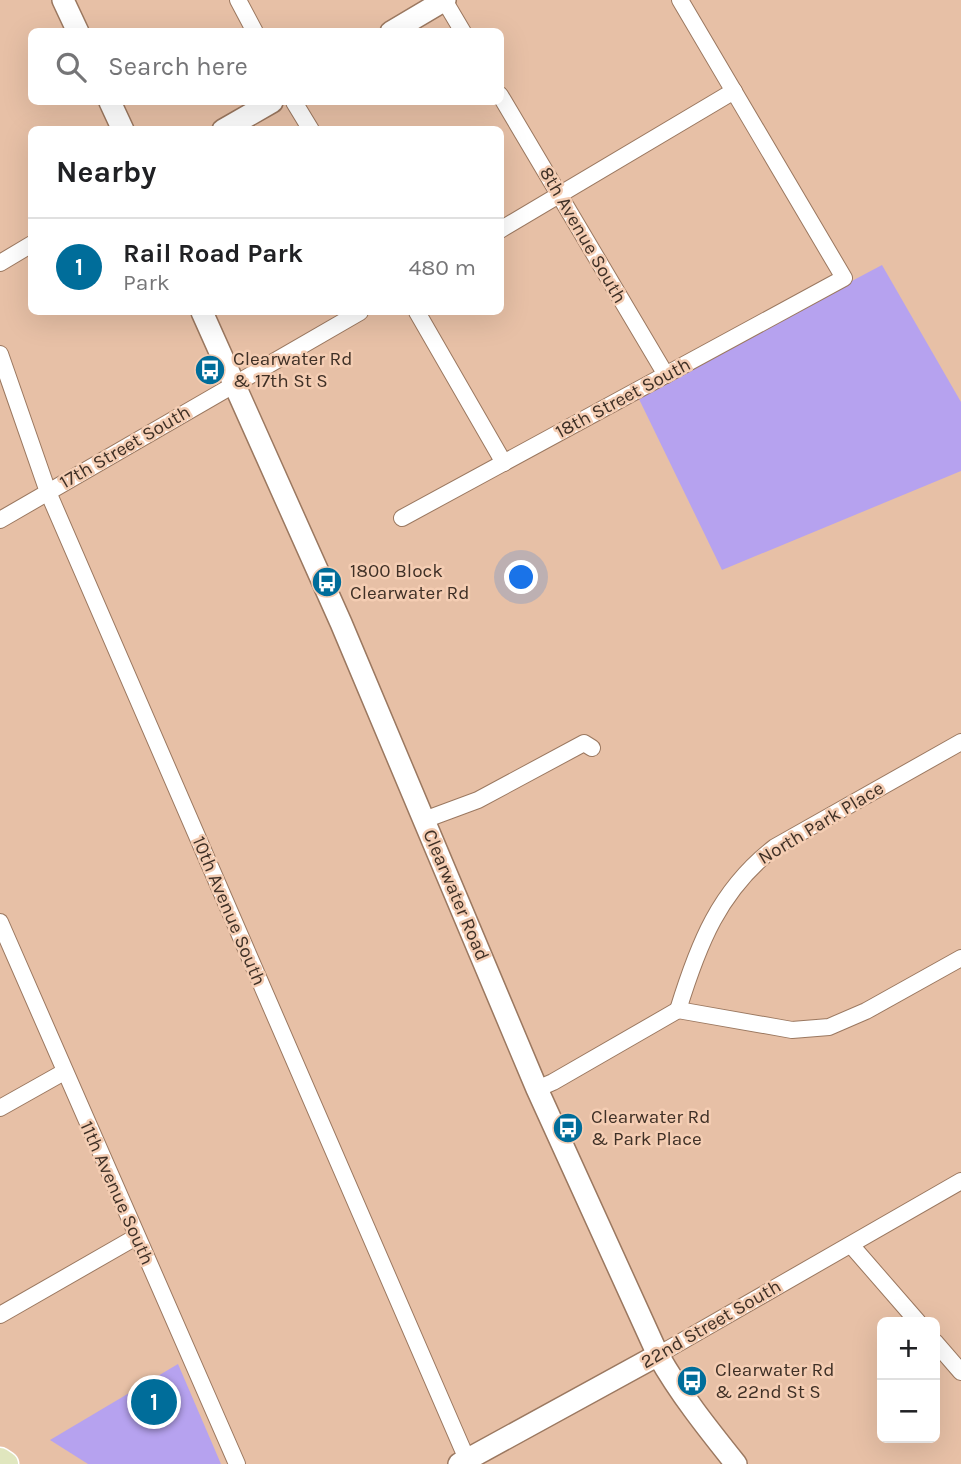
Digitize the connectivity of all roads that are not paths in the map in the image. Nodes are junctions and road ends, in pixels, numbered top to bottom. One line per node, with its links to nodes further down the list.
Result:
1 (63, 0): 5 (street)
2 (238, 0): 6 (street)
3 (444, 0): 7 (street); 8 (street)
4 (680, 0): 9 (street)
5 (76, 28)
6 (253, 28)
7 (398, 28)
8 (461, 28)
9 (734, 91): 17 (street); 25 (street, 18th Street South)
10 (504, 102): 17 (street, 8th Avenue South)
11 (111, 105): 14 (street)
12 (267, 105): 15 (street)
13 (296, 105): 16 (street)
14 (121, 126)
15 (230, 126)
16 (309, 126)
17 (560, 195): 18 (street); 25 (street, 8th Avenue South)
18 (504, 228)
19 (28, 246): 20 (street)
20 (0, 263)
21 (203, 315): 26 (street, Clearwater Road)
22 (355, 315): 26 (street, 17th Street South)
23 (419, 315): 27 (street)
24 (0, 354): 28 (street, 10th Avenue South)
25 (666, 375): 27 (street, 18th Street South)
26 (233, 385): 28 (street, 17th Street South); 33 (street, Clearwater Road)
27 (504, 463): 29 (street, 18th Street South)
28 (48, 492): 30 (street, 17th Street South); 49 (street, 10th Avenue South)
29 (402, 518)
30 (0, 520)
31 (961, 742): 36 (street, North Park Place)
32 (592, 748): 33 (street)
33 (424, 820): 38 (street, Clearwater Road)
34 (0, 922): 37 (street, 11th Avenue South)
35 (961, 958): 36 (street)
36 (678, 1010): 38 (street)
37 (64, 1072): 39 (street); 41 (street, 11th Avenue South)
38 (537, 1088): 46 (street, Clearwater Road)
39 (0, 1108)
40 (961, 1181): 42 (street, 22nd Street South)
41 (136, 1237): 43 (street); 51 (street, 11th Avenue South)
42 (851, 1245): 44 (street); 46 (street, 22nd Street South)
43 (0, 1315)
44 (914, 1317)
45 (940, 1348): 47 (street)
46 (658, 1355): 49 (street, 22nd Street South); 52 (street, Clearwater Road)
47 (961, 1372)
48 (0, 1461): 50 (main road)
49 (465, 1463)
50 (6, 1464)
51 (237, 1464)
52 (736, 1464)

